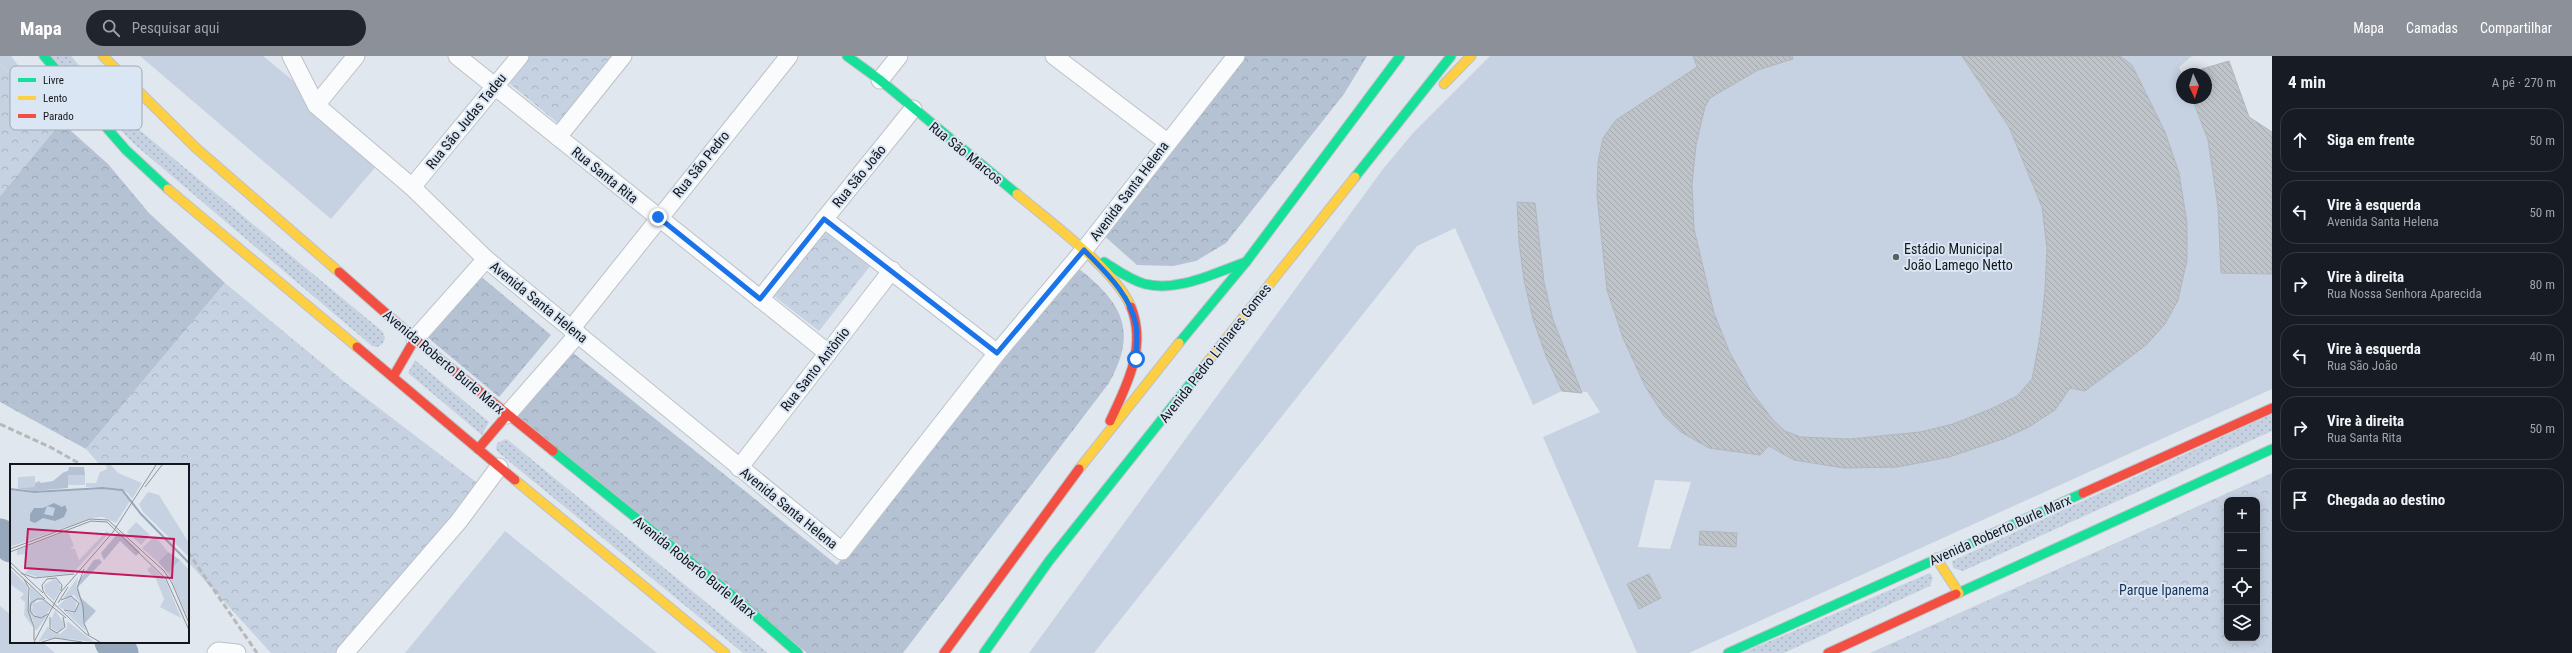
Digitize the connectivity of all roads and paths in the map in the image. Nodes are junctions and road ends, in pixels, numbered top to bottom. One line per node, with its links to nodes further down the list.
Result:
1 (44, 56): 17 (main road)
2 (103, 56): 18 (main road, Avenida Roberto Burle Marx)
3 (291, 56): 23 (street, Avenida Santa Helena)
4 (356, 56): 23 (street)
5 (457, 56): 20 (street, Rua Santa Rita)
6 (520, 56): 20 (street, Rua São Judas Tadeu)
7 (623, 56): 26 (street)
8 (789, 56): 30 (street, Rua São Pedro)
9 (847, 56): 19 (main road, Rua São Marcos)
10 (899, 56): 19 (street)
11 (1054, 56): 27 (street)
12 (1236, 56): 27 (street, Avenida Santa Helena)
13 (1400, 56): 22 (main road)
14 (1451, 56): 28 (main road, Avenida Pedro Linhares Gomes)
15 (1471, 56): 28 (main road)
16 (1383, 63): 22 (main road)
17 (53, 66)
18 (113, 66)
19 (880, 80): 24 (main road, Rua São Marcos)
20 (495, 86): 26 (street, Rua Santa Rita); 29 (street, Rua São Judas Tadeu)
21 (142, 95): 38 (main road, Avenida Roberto Burle Marx)
22 (1365, 102): 34 (main road)
23 (316, 105): 29 (street, Avenida Santa Helena)
24 (913, 109): 31 (street, Rua São João); 32 (main road, Rua São Marcos)
25 (109, 130): 41 (main road)
26 (558, 137): 30 (street, Rua Santa Rita)
27 (1167, 142): 32 (street, Avenida Santa Helena)
28 (1355, 175): 57 (main road, Avenida Pedro Linhares Gomes)
29 (412, 187): 33 (street, Avenida Santa Helena)
30 (658, 217): 36 (street, Rua Santa Rita); 37 (street, Rua São Pedro)
31 (824, 219): 35 (street); 36 (street, Rua São João)
32 (1084, 250): 34 (main road); 40 (street, Avenida Santa Helena); 44 (main road)
33 (486, 259): 37 (street, Avenida Santa Helena); 38 (street)
34 (1246, 262): 44 (main road)
35 (892, 270): 39 (street, Rua Santo Antônio); 40 (street)
36 (760, 299): 39 (street, Rua Santa Rita)
37 (574, 332): 43 (street, Rua São Pedro); 48 (street, Avenida Santa Helena)
38 (415, 339): 41 (main road); 43 (main road, Avenida Roberto Burle Marx)
39 (828, 353): 48 (street, Rua Santo Antônio)
40 (997, 353): 48 (street, Avenida Santa Helena)
41 (393, 377): 45 (main road)
42 (2272, 408): 49 (main road, Avenida Roberto Burle Marx)
43 (507, 415): 45 (main road); 55 (main road, Avenida Roberto Burle Marx)
44 (1104, 435): 56 (main road)
45 (478, 449): 47 (main road)
46 (2272, 449): 50 (main road)
47 (499, 467): 53 (street); 54 (main road)
48 (739, 468)
49 (1936, 558): 50 (main road); 58 (main road, Avenida Roberto Burle Marx)
50 (1959, 593): 59 (main road)
51 (217, 652): 52 (street)
52 (237, 653)
53 (344, 653)
54 (725, 653)
55 (798, 653)
56 (944, 653)
57 (984, 653)
58 (1728, 653)
59 (1828, 653)

